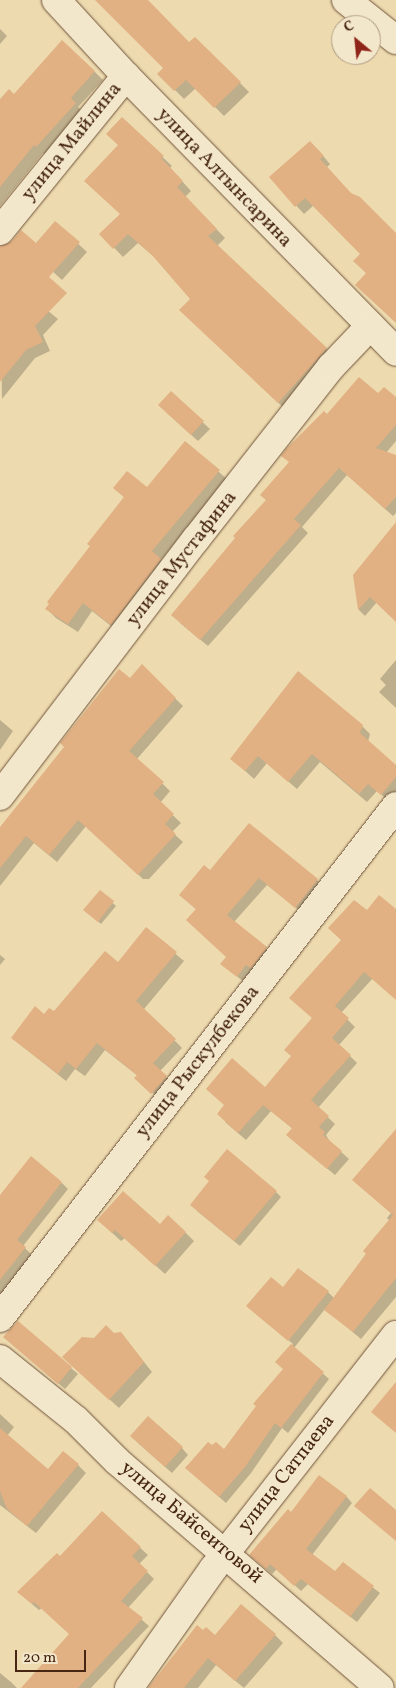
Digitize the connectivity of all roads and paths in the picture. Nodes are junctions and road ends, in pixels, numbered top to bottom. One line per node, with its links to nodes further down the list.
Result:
1 (56, 0): 4 (street, улица Алтынсарина)
2 (346, 0): 3 (street)
3 (396, 40)
4 (126, 76): 5 (street, улица Майлина); 6 (street, улица Алтынсарина)
5 (0, 231)
6 (370, 326): 7 (street, улица Алтынсарина); 8 (street, улица Мустафина)
7 (396, 352)
8 (0, 796)
9 (396, 806): 10 (street, улица Рыскулбекова)
10 (0, 1318)
11 (396, 1335): 13 (street, улица Сатпаева)
12 (0, 1359): 13 (street, улица Байсеитовой)
13 (226, 1552): 14 (street, улица Сатпаева); 15 (street, улица Байсеитовой)
14 (129, 1688)
15 (380, 1688)

